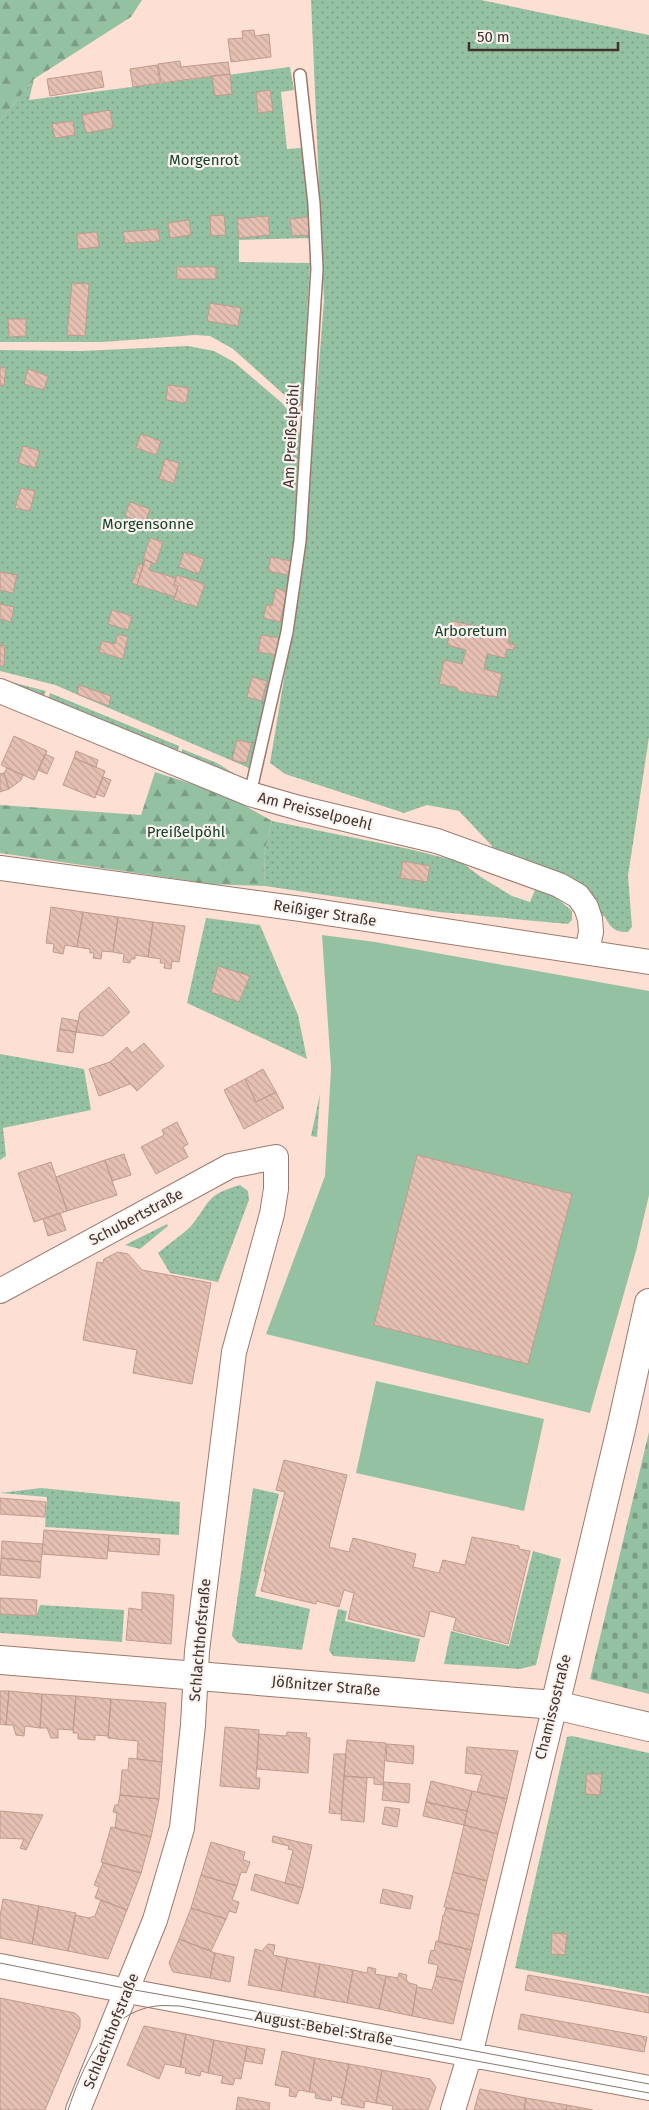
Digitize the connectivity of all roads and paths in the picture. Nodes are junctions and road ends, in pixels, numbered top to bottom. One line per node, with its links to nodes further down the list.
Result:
1 (300, 75): 3 (lane, Am Preißelpöhl)
2 (0, 691): 3 (street, Am Preisselpoehl)
3 (250, 794): 5 (street, Am Preisselpoehl)
4 (0, 868): 5 (street, Reißiger Straße)
5 (587, 952): 6 (street, Reißiger Straße)
6 (649, 962)
7 (276, 1157): 8 (street, Schubertstraße); 11 (street, Schlachthofstraße)
8 (0, 1290)
9 (649, 1303): 12 (street, Chamissostraße)
10 (0, 1660): 11 (street, Jößnitzer Straße)
11 (196, 1676): 12 (street, Jößnitzer Straße); 15 (street, Schlachthofstraße)
12 (555, 1705): 13 (street, Jößnitzer Straße); 16 (street, Chamissostraße)
13 (649, 1727)
14 (0, 1966): 15 (street, August-Bebel-Straße)
15 (128, 1992): 16 (street, August-Bebel-Straße); 18 (street, Schlachthofstraße)
16 (470, 2055): 17 (street, August-Bebel-Straße); 19 (street, Chamissostraße)
17 (649, 2088)
18 (78, 2110)
19 (453, 2110)

